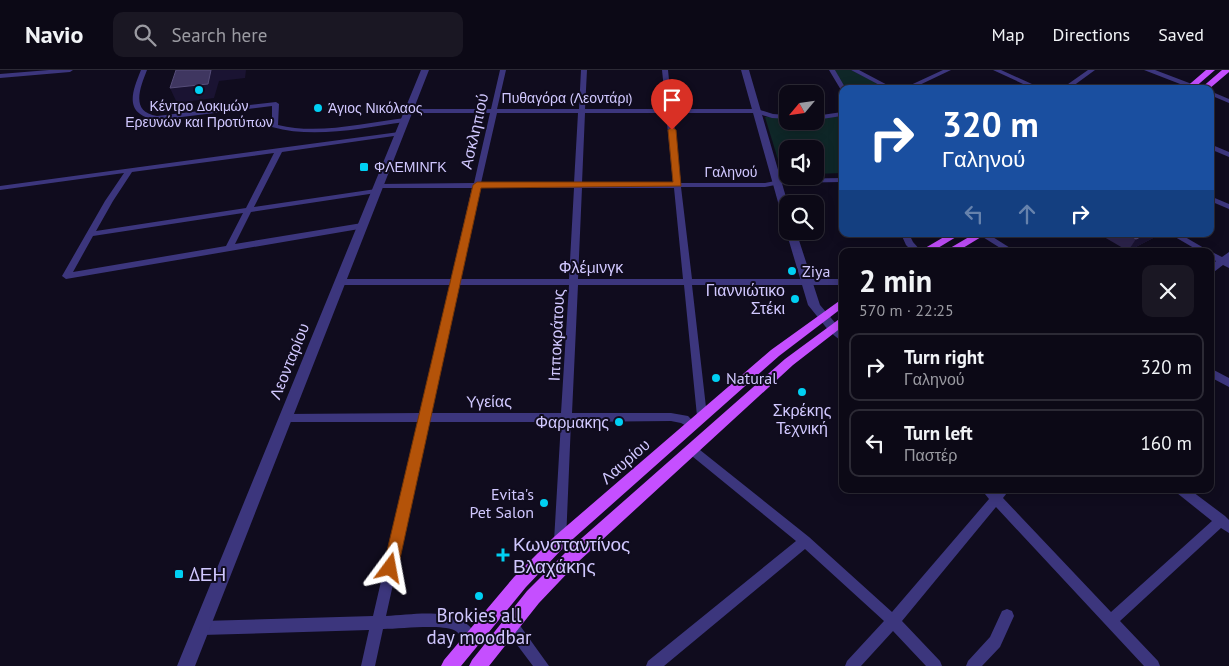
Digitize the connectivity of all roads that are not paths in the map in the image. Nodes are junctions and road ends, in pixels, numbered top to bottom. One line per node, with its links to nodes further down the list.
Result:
1 (70, 70): 15 (street)
2 (144, 70): 33 (street, Πυθαγόρα (Λεοντάρι))
3 (425, 70): 33 (street, Λεονταρίου)
4 (503, 70): 28 (street, Ασκληπιού)
5 (584, 70): 29 (street, Ιπποκράτους)
6 (665, 70): 30 (street)
7 (745, 70): 31 (street)
8 (832, 70): 18 (street)
9 (854, 70): 19 (street)
10 (948, 70): 20 (street)
11 (996, 70): 21 (street)
12 (1092, 70): 22 (street)
13 (1148, 70): 23 (street)
14 (1211, 70): 24 (main road)
15 (47, 71): 17 (street)
16 (1226, 73): 25 (main road)
17 (0, 76)
18 (841, 85)
19 (884, 85)
20 (914, 85)
21 (1031, 85)
22 (1070, 85)
23 (1185, 85)
24 (1192, 85)
25 (1208, 85)
26 (1214, 95): 27 (street)
27 (1229, 101)
28 (494, 111): 29 (street, Πυθαγόρα (Λεοντάρι)); 33 (street, Πυθαγόρα (Λεοντάρι)); 43 (street, Ασκληπιού)
29 (582, 111): 30 (street, Πυθαγόρα (Λεοντάρι)); 45 (street, Ιπποκράτους)
30 (670, 111): 31 (street, Πυθαγόρα (Λεοντάρι)); 44 (street)
31 (756, 111): 34 (street, Πυθαγόρα (Λεοντάρι)); 42 (street)
32 (839, 114): 35 (street)
33 (407, 115): 36 (street, Λεονταρίου)
34 (779, 116)
35 (824, 117)
36 (399, 134): 38 (street); 47 (street, Λεονταρίου)
37 (1214, 148): 39 (street)
38 (280, 149): 40 (street); 51 (street)
39 (1229, 155)
40 (130, 170): 46 (street); 53 (street)
41 (839, 180): 42 (street, Γαληνού)
42 (776, 182): 44 (street, Γαληνού); 48 (street)
43 (477, 185): 45 (street, Γαληνού); 47 (street, Γαληνού); 71 (street, Ασκληπιού)
44 (678, 185): 45 (street, Γαληνού); 74 (street)
45 (578, 186): 72 (street, Ιπποκράτους)
46 (0, 188)
47 (377, 189): 51 (street, Γαληνού); 52 (street, Λεονταρίου)
48 (780, 195)
49 (1214, 200): 50 (street)
50 (1229, 207)
51 (250, 211): 53 (street, Γαληνού); 60 (street)
52 (362, 226): 60 (street); 70 (street, Λεονταρίου)
53 (90, 234): 60 (street)
54 (906, 237): 61 (street)
55 (951, 237): 62 (main road)
56 (976, 237): 63 (main road)
57 (986, 237): 64 (street)
58 (1179, 237): 65 (street)
59 (794, 240): 69 (street)
60 (230, 248)
61 (915, 248)
62 (930, 248)
63 (955, 248)
64 (1006, 248)
65 (1200, 248)
66 (1214, 255): 67 (street)
67 (1227, 260): 68 (street)
68 (1214, 269)
69 (806, 281): 73 (street, Φλέμινγκ); 74 (street, Φλέμινγκ); 76 (street)
70 (340, 282): 71 (street, Φλέμινγκ); 80 (street, Λεονταρίου)
71 (455, 282): 72 (street, Φλέμινγκ); 81 (street, Ασκληπιού)
72 (573, 282): 74 (street, Φλέμινγκ); 79 (street, Ιπποκράτους)
73 (839, 282)
74 (688, 283): 82 (street)
75 (839, 313): 76 (main road, Λαυρίου)
76 (835, 326): 82 (main road, Λαυρίου); 83 (main road, Λαυρίου)
77 (1214, 374): 78 (street)
78 (1229, 383)
79 (566, 417): 81 (street, Υγείας); 82 (street, Υγείας); 88 (street, Ιπποκράτους)
80 (285, 418): 81 (street, Υγείας); 95 (street, Λεονταρίου)
81 (424, 418): 93 (street, Ασκληπιού)
82 (697, 420): 88 (main road, Λαυρίου)
83 (691, 450): 89 (street); 94 (main road, Λαυρίου)
84 (995, 493): 91 (street)
85 (997, 493): 92 (street)
86 (1186, 493): 87 (street)
87 (1225, 523): 92 (street)
88 (560, 541): 96 (main road, Λαυρίου)
89 (805, 541): 91 (street); 102 (street)
90 (1006, 616): 105 (street)
91 (893, 621): 103 (street); 104 (street)
92 (1111, 621): 106 (street)
93 (378, 624): 95 (street); 96 (street); 98 (street, Ασκληπιού)
94 (511, 625): 100 (main road, Λαυρίου); 101 (street)
95 (202, 628): 97 (street, Λεονταρίου)
96 (472, 639): 99 (main road, Λαυρίου)
97 (186, 666)
98 (368, 666)
99 (450, 666)
100 (478, 666)
101 (542, 666)
102 (653, 666)
103 (852, 666)
104 (935, 666)
105 (972, 666)
106 (1154, 666)

